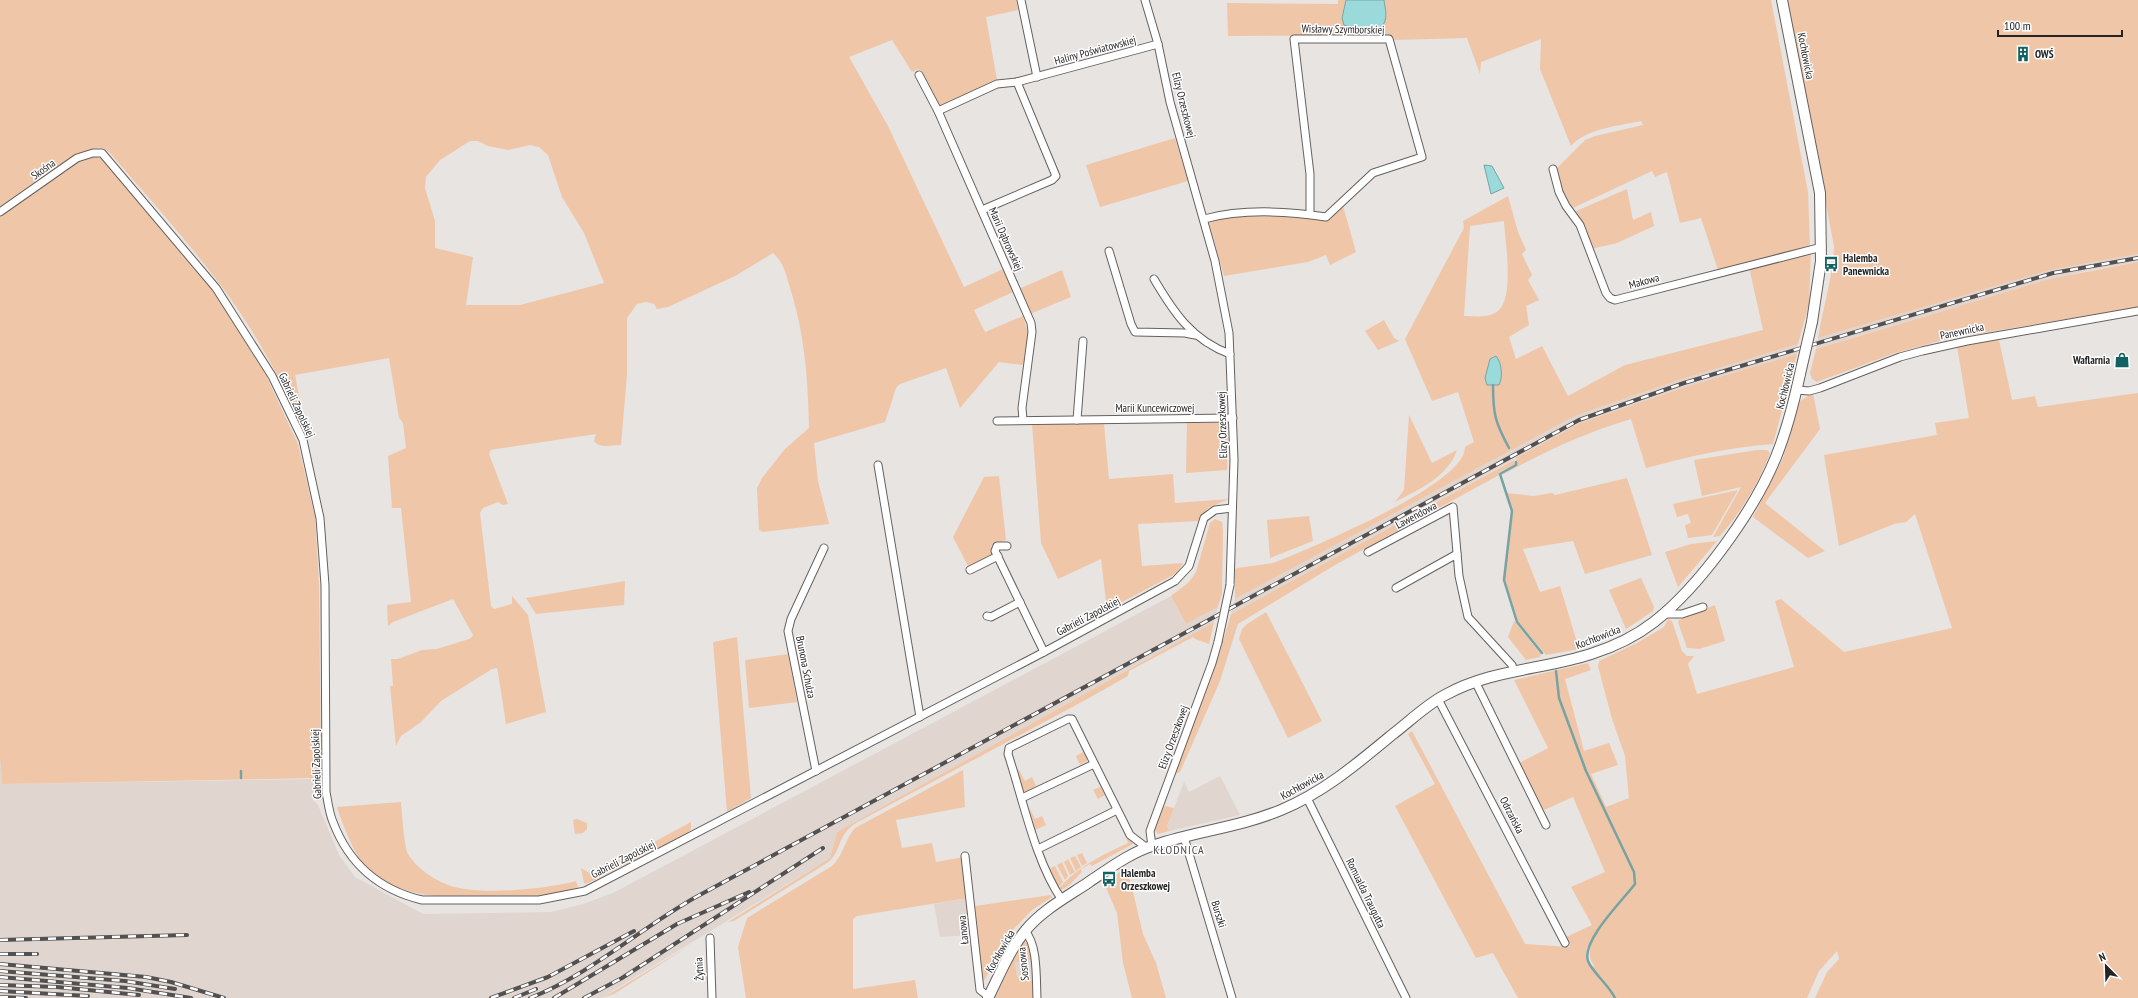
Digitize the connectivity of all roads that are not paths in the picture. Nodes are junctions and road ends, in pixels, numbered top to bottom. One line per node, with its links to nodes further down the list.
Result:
1 (1021, 0): 6 (street)
2 (1146, 0): 4 (street, Elizy Orzeszkowej)
3 (1782, 0): 15 (street, Kochłowicka)
4 (1158, 44): 6 (street, Haliny Poświatowskiej); 14 (street, Elizy Orzeszkowej)
5 (919, 76): 8 (street, Marii Dąbrowskiej)
6 (1037, 77): 7 (street, Haliny Poświatowskiej)
7 (1017, 82): 8 (street, Haliny Poświatowskiej); 11 (street)
8 (938, 111): 11 (street, Marii Dąbrowskiej)
9 (102, 153): 12 (street, Skośna); 46 (street, Gabrieli Zapolskiej)
10 (1553, 169): 15 (street, Makowa)
11 (982, 210): 24 (street, Marii Dąbrowskiej)
12 (0, 212)
13 (1310, 215): 13 (street, Wisławy Szymborskiej); 14 (street, Wisławy Szymborskiej)
14 (1204, 219): 21 (street, Elizy Orzeszkowej)
15 (1822, 247): 22 (street, Kochłowicka, bridge)
16 (1109, 250): 19 (street)
17 (1154, 279): 19 (street)
18 (2138, 311): 22 (street, Panewnicka)
19 (1195, 335): 21 (street)
20 (1083, 341): 25 (street)
21 (1230, 354): 23 (street, Elizy Orzeszkowej)
22 (1796, 390): 38 (street, Kochłowicka)
23 (1233, 418): 25 (street, Marii Kuncewiczowej); 28 (street, Elizy Orzeszkowej)
24 (1024, 420): 25 (street, Marii Kuncewiczowej); 26 (street, Marii Kuncewiczowej)
25 (1077, 420)
26 (997, 421)
27 (878, 465): 44 (street)
28 (1232, 508): 40 (street, Gabrieli Zapolskiej); 52 (street, Elizy Orzeszkowej, bridge)
29 (1007, 546): 33 (street)
30 (824, 548): 46 (street, Brunona Schulza)
31 (1368, 552): 32 (street, Lawendowa)
32 (1457, 554): 35 (street); 41 (street, Lawendowa)
33 (998, 556): 34 (street); 36 (street)
34 (970, 570)
35 (1396, 588)
36 (1020, 602): 39 (street); 40 (street)
37 (1703, 607): 38 (street)
38 (1664, 614): 41 (street, Kochłowicka)
39 (987, 616)
40 (1044, 652): 44 (street, Gabrieli Zapolskiej)
41 (1514, 671): 42 (street, Kochłowicka)
42 (1475, 681): 43 (street, Kochłowicka); 50 (street)
43 (1438, 699): 48 (street, Kochłowicka); 58 (street, Odrzańska)
44 (920, 717): 46 (street, Gabrieli Zapolskiej)
45 (1094, 764): 47 (street); 47 (street); 49 (street)
46 (816, 771)
47 (1022, 798): 53 (street)
48 (1307, 798): 51 (street, Kochłowicka); 63 (street, Romualda Traugutta)
49 (1117, 810): 52 (street); 53 (street)
50 (1546, 825)
51 (1184, 837): 52 (street, Kochłowicka); 62 (street, Burszki)
52 (1150, 847): 55 (street, Kochłowicka)
53 (1038, 849): 55 (street)
54 (965, 856): 59 (street, Łanowa)
55 (1062, 900): 56 (street, Kochłowicka)
56 (1025, 931): 59 (street, Kochłowicka); 61 (street, Sosnowa)
57 (710, 938): 60 (street, Żytnia)
58 (1565, 943)
59 (988, 997)
60 (712, 998)
61 (1038, 998)
62 (1232, 998)
63 (1406, 998)

